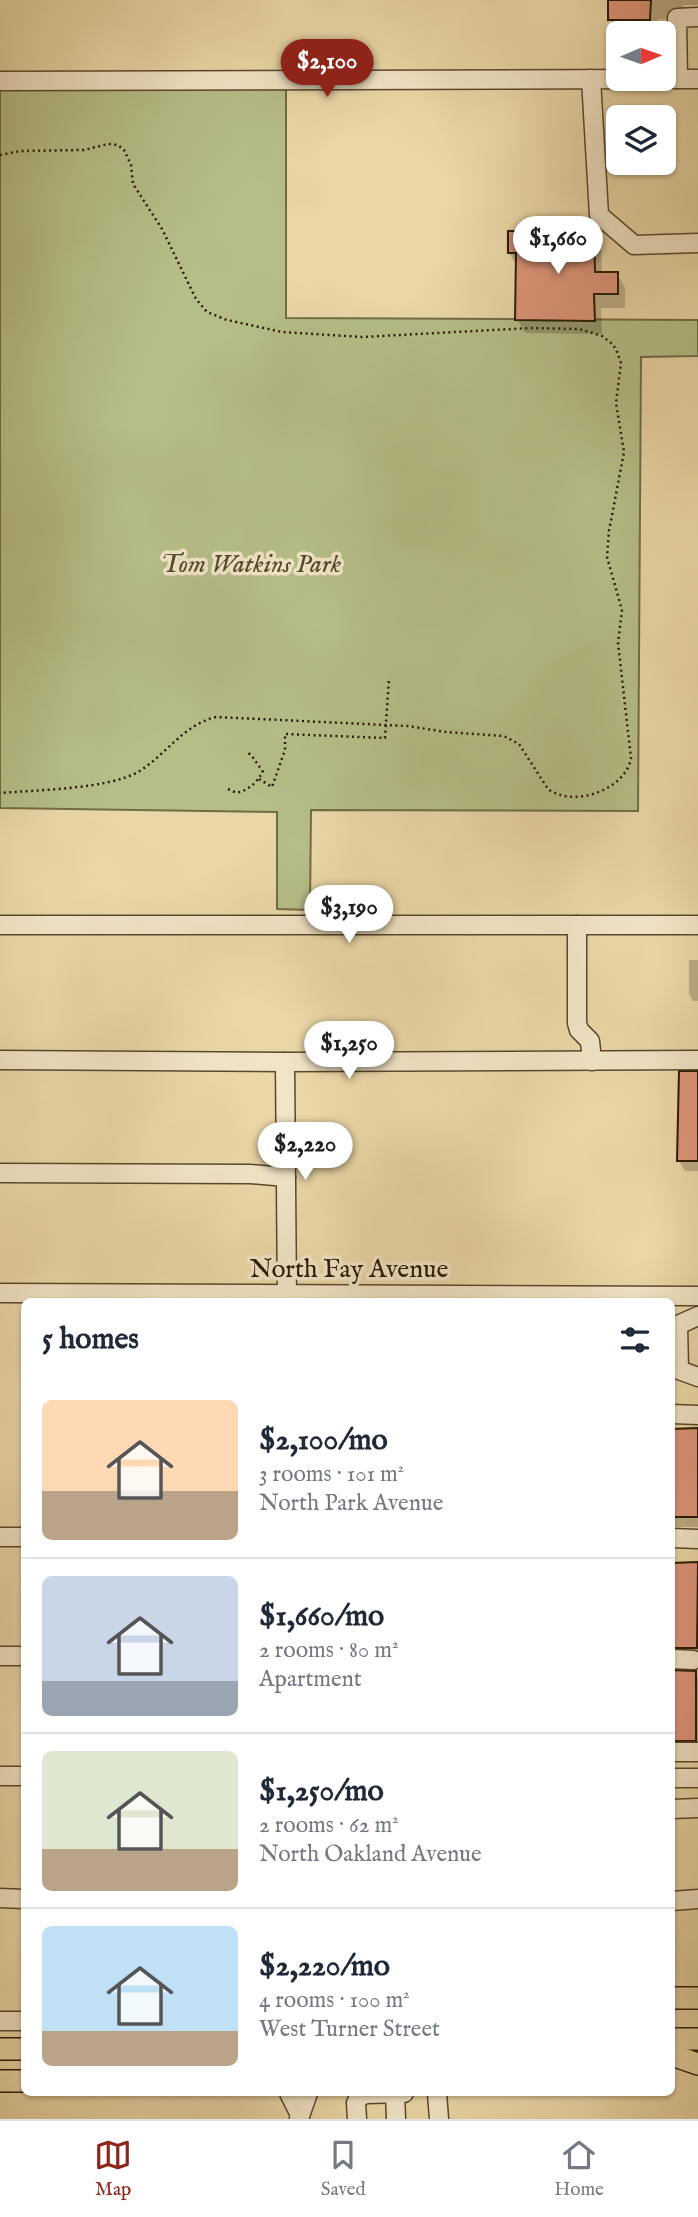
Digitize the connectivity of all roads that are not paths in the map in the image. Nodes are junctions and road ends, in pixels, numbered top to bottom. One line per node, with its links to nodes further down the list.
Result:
1 (691, 11): 2 (street)
2 (676, 28)
3 (591, 79): 4 (street); 7 (street); 8 (street)
4 (606, 79)
5 (676, 79): 6 (street)
6 (698, 79)
7 (0, 81)
8 (698, 243)
9 (0, 925): 10 (street)
10 (577, 925): 11 (street); 14 (street)
11 (698, 925)
12 (0, 1060): 15 (street)
13 (698, 1060): 14 (street)
14 (592, 1061): 15 (street)
15 (285, 1062): 17 (street)
16 (0, 1173): 17 (street)
17 (286, 1177): 21 (street)
18 (0, 1293): 20 (street, North Fay Avenue)
19 (698, 1296): 22 (street, North Fay Avenue)
20 (238, 1298)
21 (286, 1298)
22 (423, 1298)
23 (698, 1316): 24 (street)
24 (698, 1377)
25 (675, 1414): 26 (street)
26 (698, 1415)
27 (675, 1424): 28 (street)
28 (698, 1424)
29 (0, 1537): 30 (street)
30 (21, 1537)
31 (675, 1538): 32 (street)
32 (698, 1539)
33 (0, 1656): 34 (street)
34 (21, 1656)
35 (675, 1660): 36 (street)
36 (693, 1660)
37 (675, 1752): 38 (street)
38 (698, 1752)
39 (0, 1776): 40 (street)
40 (21, 1776)
41 (675, 1778): 42 (street)
42 (698, 1778)
43 (698, 1808): 44 (street)
44 (675, 1809)
45 (0, 1898): 46 (street)
46 (21, 1899)
47 (698, 1899): 48 (street)
48 (675, 1901)
49 (0, 2021): 50 (street)
50 (21, 2021)
51 (675, 2039): 52 (main road)
52 (698, 2039)
53 (0, 2049): 54 (main road)
54 (21, 2049)
55 (675, 2056): 56 (main road)
56 (698, 2064)
57 (0, 2081): 58 (main road)
58 (21, 2081)
59 (290, 2096): 64 (street)
60 (307, 2096): 64 (street)
61 (368, 2096): 65 (street)
62 (395, 2096): 66 (street)
63 (437, 2096): 67 (street)
64 (300, 2117)
65 (357, 2119)
66 (396, 2119)
67 (439, 2119)

